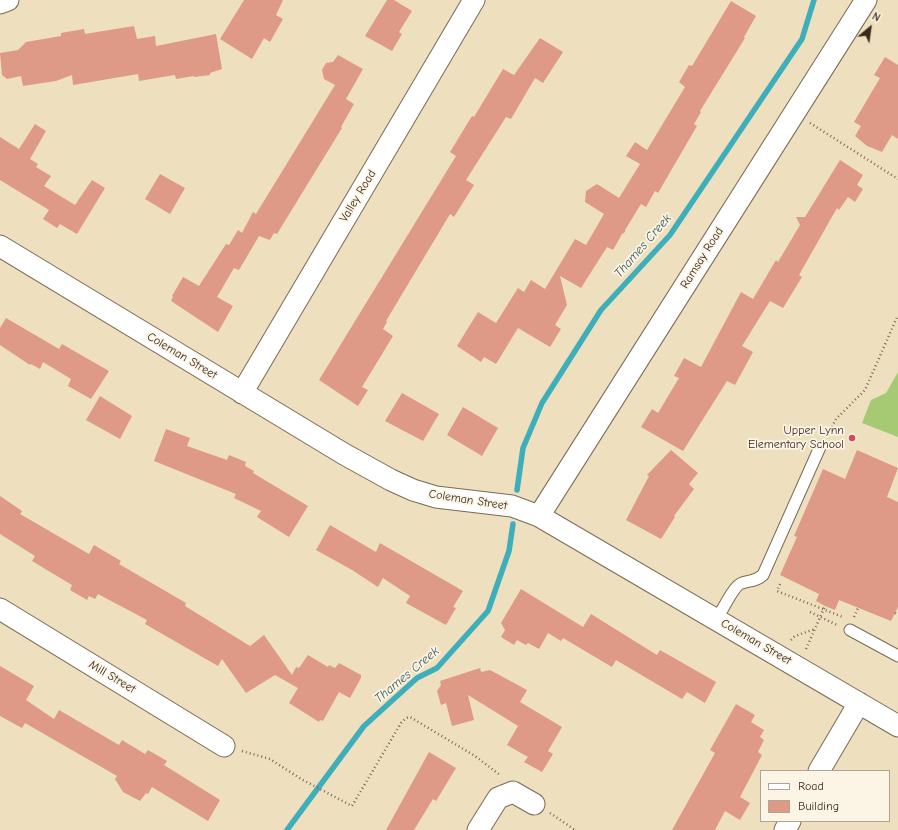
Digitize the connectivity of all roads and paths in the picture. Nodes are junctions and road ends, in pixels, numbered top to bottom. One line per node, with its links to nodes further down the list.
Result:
1 (8, 0): 4 (street)
2 (474, 0): 9 (street, Valley Road)
3 (866, 0): 5 (street, Ramsay Road)
4 (0, 3)
5 (794, 113): 6 (path); 11 (street, Ramsay Road)
6 (898, 179)
7 (0, 246): 9 (street, Coleman Street)
8 (898, 315): 10 (path)
9 (242, 393): 11 (street, Coleman Street)
10 (820, 447): 20 (lane)
11 (539, 516): 20 (street, Coleman Street)
12 (780, 584): 16 (path)
13 (825, 606): 16 (path)
14 (858, 608): 21 (path)
15 (0, 609): 28 (street, Mill Street)
16 (824, 610): 18 (path); 19 (path)
17 (810, 612): 18 (path)
18 (820, 618): 21 (path); 22 (path)
19 (845, 618)
20 (717, 619): 25 (street, Coleman Street)
21 (852, 625): 24 (lane)
22 (816, 629): 23 (path); 25 (path)
23 (788, 643)
24 (898, 656)
25 (797, 665): 26 (street, Coleman Street)
26 (859, 703): 27 (street, Coleman Street); 29 (street)
27 (898, 726)
28 (224, 746): 30 (path)
29 (821, 770)
30 (513, 792): 31 (street); 32 (street)
31 (534, 804): 33 (path)
32 (478, 830)
33 (575, 830)

